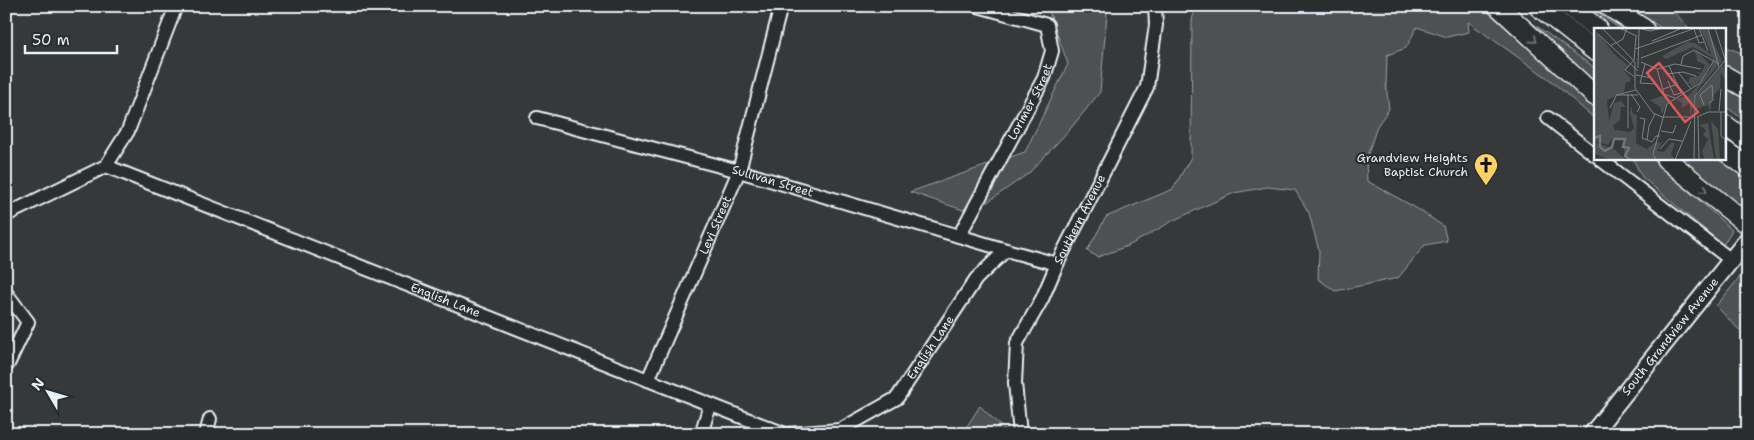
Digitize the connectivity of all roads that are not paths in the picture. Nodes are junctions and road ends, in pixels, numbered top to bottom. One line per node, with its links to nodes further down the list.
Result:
1 (176, 6): 23 (street)
2 (781, 6): 25 (street, Levi Street)
3 (978, 6): 28 (street, Lorimer Street)
4 (1156, 6): 32 (street, Southern Avenue)
5 (1498, 6): 14 (highway, one-way to 14)
6 (1538, 6): 11 (highway)
7 (1569, 6): 9 (highway)
8 (1608, 6): 10 (highway)
9 (1597, 28)
10 (1642, 28)
11 (1594, 50)
12 (1726, 77): 13 (highway)
13 (1748, 88)
14 (1594, 95)
15 (537, 118): 25 (street, Sullivan Street)
16 (1548, 118): 20 (street)
17 (1726, 126): 18 (highway)
18 (1748, 142)
19 (1726, 152): 24 (highway)
20 (1594, 154)
21 (1601, 160): 31 (street)
22 (1667, 160): 27 (highway, one-way to 27)
23 (106, 166): 26 (street); 35 (street, English Lane)
24 (1748, 168)
25 (739, 171): 28 (street, Sullivan Street); 35 (street, Levi Street)
26 (6, 215)
27 (1748, 225)
28 (960, 236): 30 (street, Sullivan Street)
29 (1748, 239): 31 (main road, South Grandview Avenue)
30 (1006, 250): 32 (street); 40 (street, English Lane)
31 (1731, 260): 42 (main road, South Grandview Avenue)
32 (1057, 264): 41 (street, Southern Avenue)
33 (6, 293): 34 (street)
34 (8, 364)
35 (648, 380): 36 (street, English Lane)
36 (710, 405): 39 (street); 40 (street, English Lane)
37 (210, 419): 38 (street)
38 (206, 434)
39 (701, 434)
40 (786, 434)
41 (1020, 434)
42 (1592, 434)

